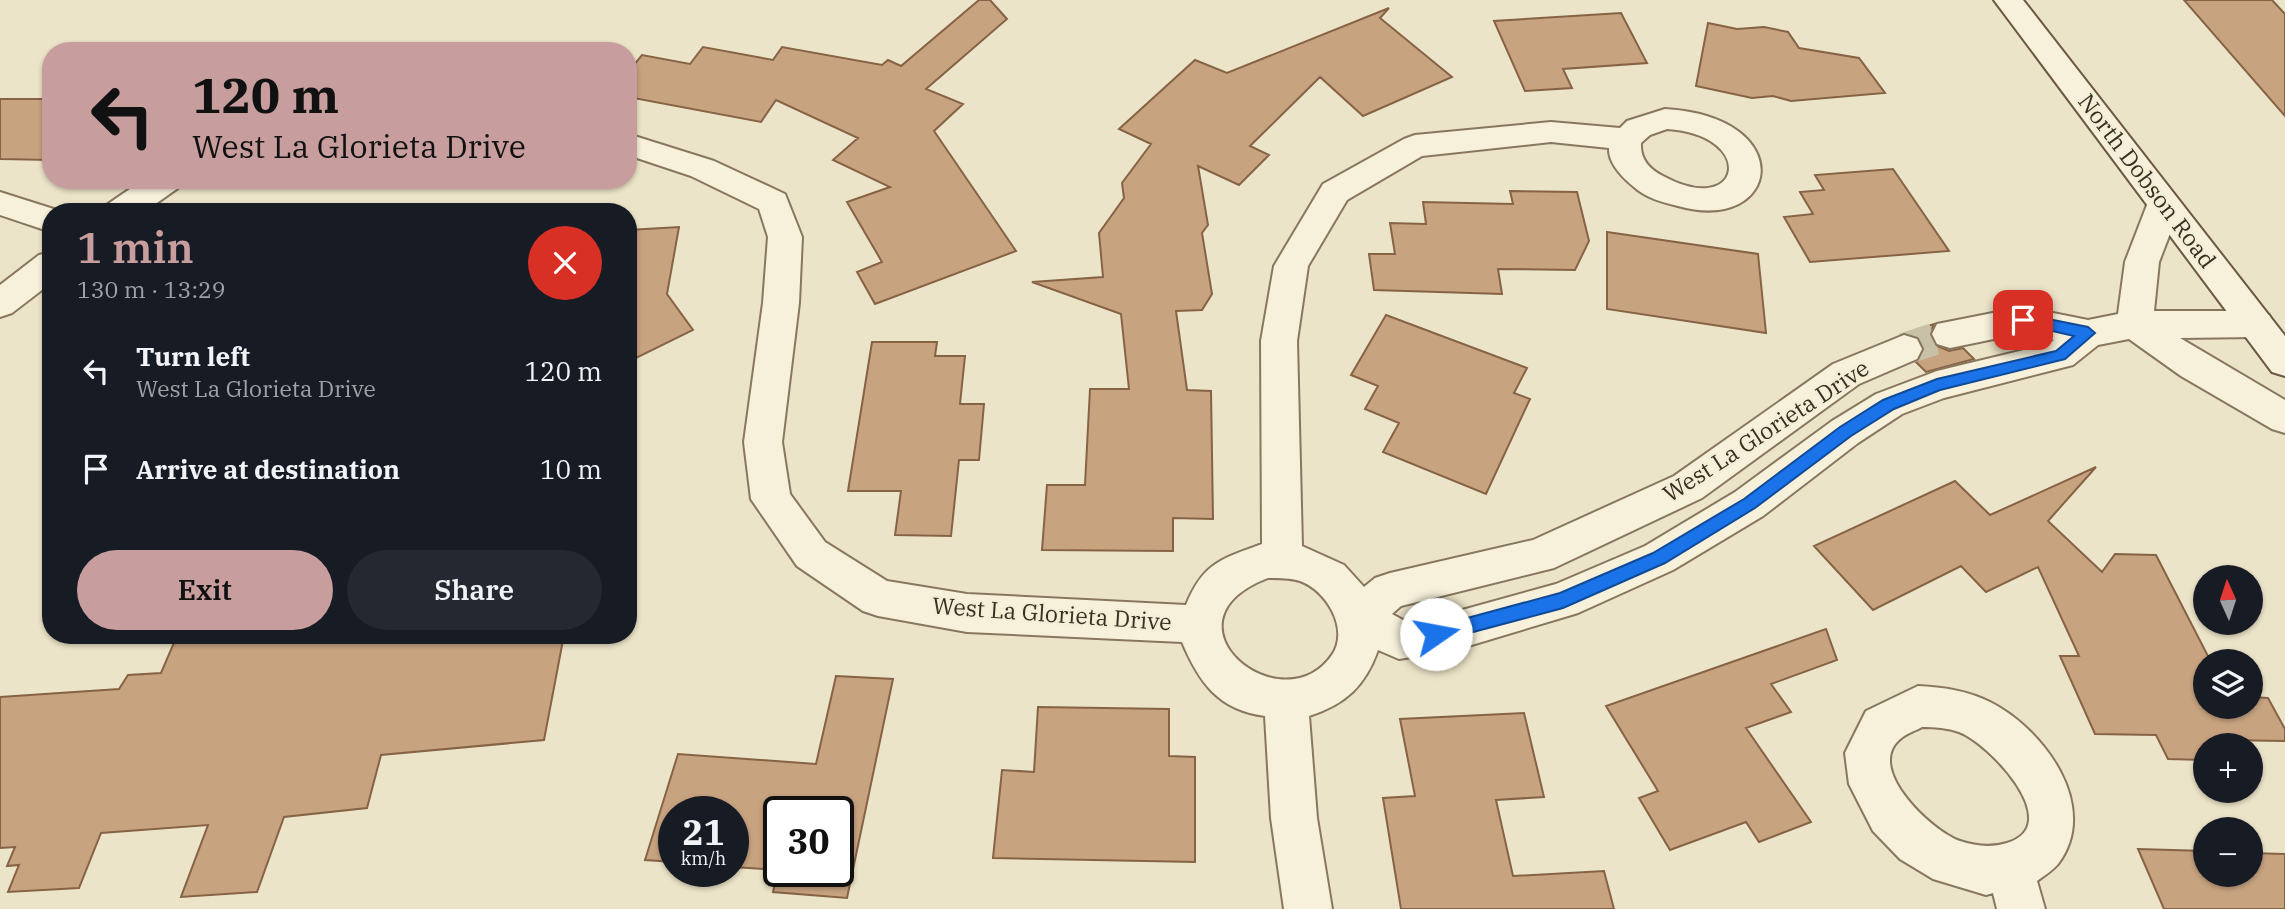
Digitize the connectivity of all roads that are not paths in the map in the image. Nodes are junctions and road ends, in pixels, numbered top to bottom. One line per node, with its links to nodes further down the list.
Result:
1 (2008, 0): 7 (street, North Dobson Road)
2 (1626, 139): 18 (street)
3 (637, 146): 20 (street, West La Glorieta Drive)
4 (154, 189): 6 (street)
5 (0, 203): 8 (street)
6 (133, 203)
7 (2164, 205): 11 (street, North Dobson Road); 12 (street)
8 (42, 217)
9 (42, 271): 10 (street)
10 (0, 304)
11 (2256, 324): 12 (street, West La Glorieta Drive); 16 (street, North Dobson Road)
12 (2135, 325): 13 (street, West La Glorieta Drive); 17 (street)
13 (2088, 333): 14 (street, West La Glorieta Drive); 19 (street, West La Glorieta Drive)
14 (1950, 334)
15 (1904, 349): 19 (street, West La Glorieta Drive)
16 (2285, 362)
17 (2285, 418)
18 (1282, 561): 19 (street, West La Glorieta Drive); 20 (street, West La Glorieta Drive)
19 (1357, 616): 21 (street, West La Glorieta Drive)
20 (1202, 624): 21 (street, West La Glorieta Drive)
21 (1286, 699): 22 (street)
22 (1308, 909)

